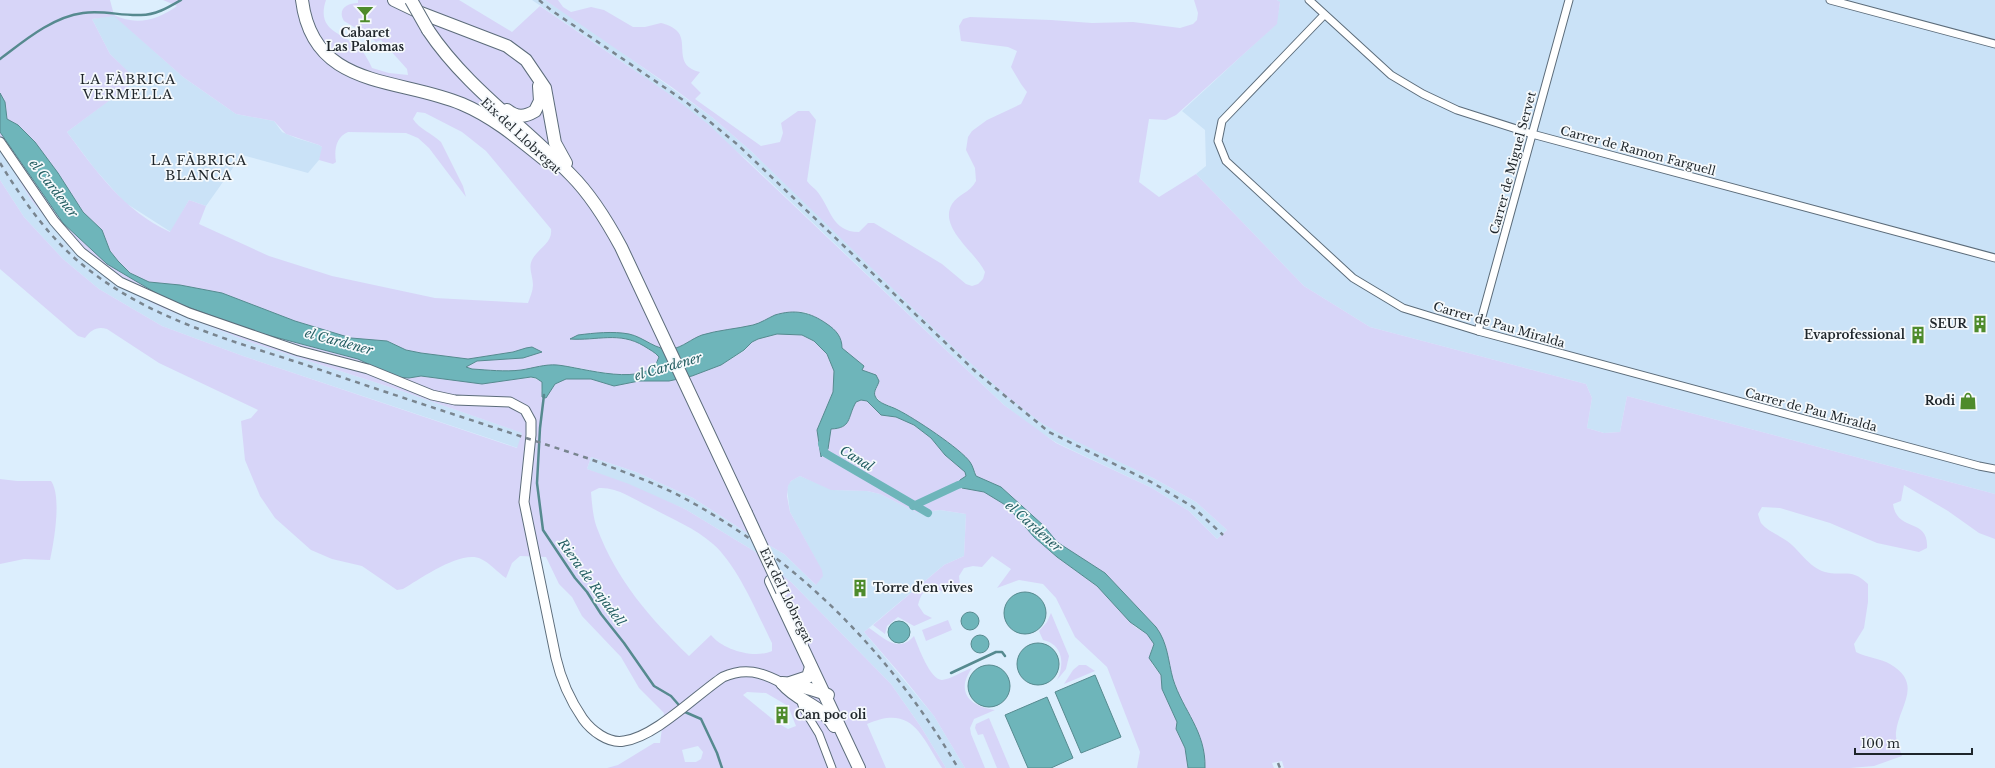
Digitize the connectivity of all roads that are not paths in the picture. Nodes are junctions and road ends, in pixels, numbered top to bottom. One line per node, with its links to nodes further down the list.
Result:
1 (302, 0): 15 (highway)
2 (394, 0): 11 (highway)
3 (404, 0): 9 (highway)
4 (411, 0): 9 (highway, bridge)
5 (1309, 0): 8 (street, Carrer de Ramon Farguell)
6 (1569, 0): 13 (street, Carrer de Miguel Servet)
7 (1830, 0): 10 (street)
8 (1324, 15): 13 (street, Carrer de Ramon Farguell); 19 (street, Carrer de Pau Miralda)
9 (423, 29): 12 (highway, Eix del Llobregat); 15 (highway, Eix del Llobregat)
10 (1995, 44)
11 (537, 75): 12 (highway); 16 (highway)
12 (468, 79): 16 (highway, Eix del Llobregat)
13 (1532, 134): 18 (street, Carrer de Ramon Farguell); 19 (street, Carrer de Miguel Servet)
14 (0, 142): 23 (street)
15 (545, 160): 17 (highway, Eix del Llobregat)
16 (588, 194): 17 (highway, Eix del Llobregat)
17 (619, 249): 21 (highway, Eix del Llobregat)
18 (1995, 258)
19 (1478, 331): 20 (street, Carrer de Pau Miralda)
20 (1995, 469)
21 (742, 512): 22 (highway, Eix del Llobregat, bridge); 22 (highway, Eix del Llobregat)
22 (814, 665): 23 (highway); 24 (highway); 26 (highway, Eix del Llobregat)
23 (786, 683): 24 (highway); 25 (highway)
24 (824, 693): 25 (highway); 26 (highway)
25 (803, 700): 26 (highway); 27 (street)
26 (846, 732): 28 (highway, Eix del Llobregat); 29 (highway, Eix del Llobregat)
27 (832, 768)
28 (859, 768)
29 (868, 768)

